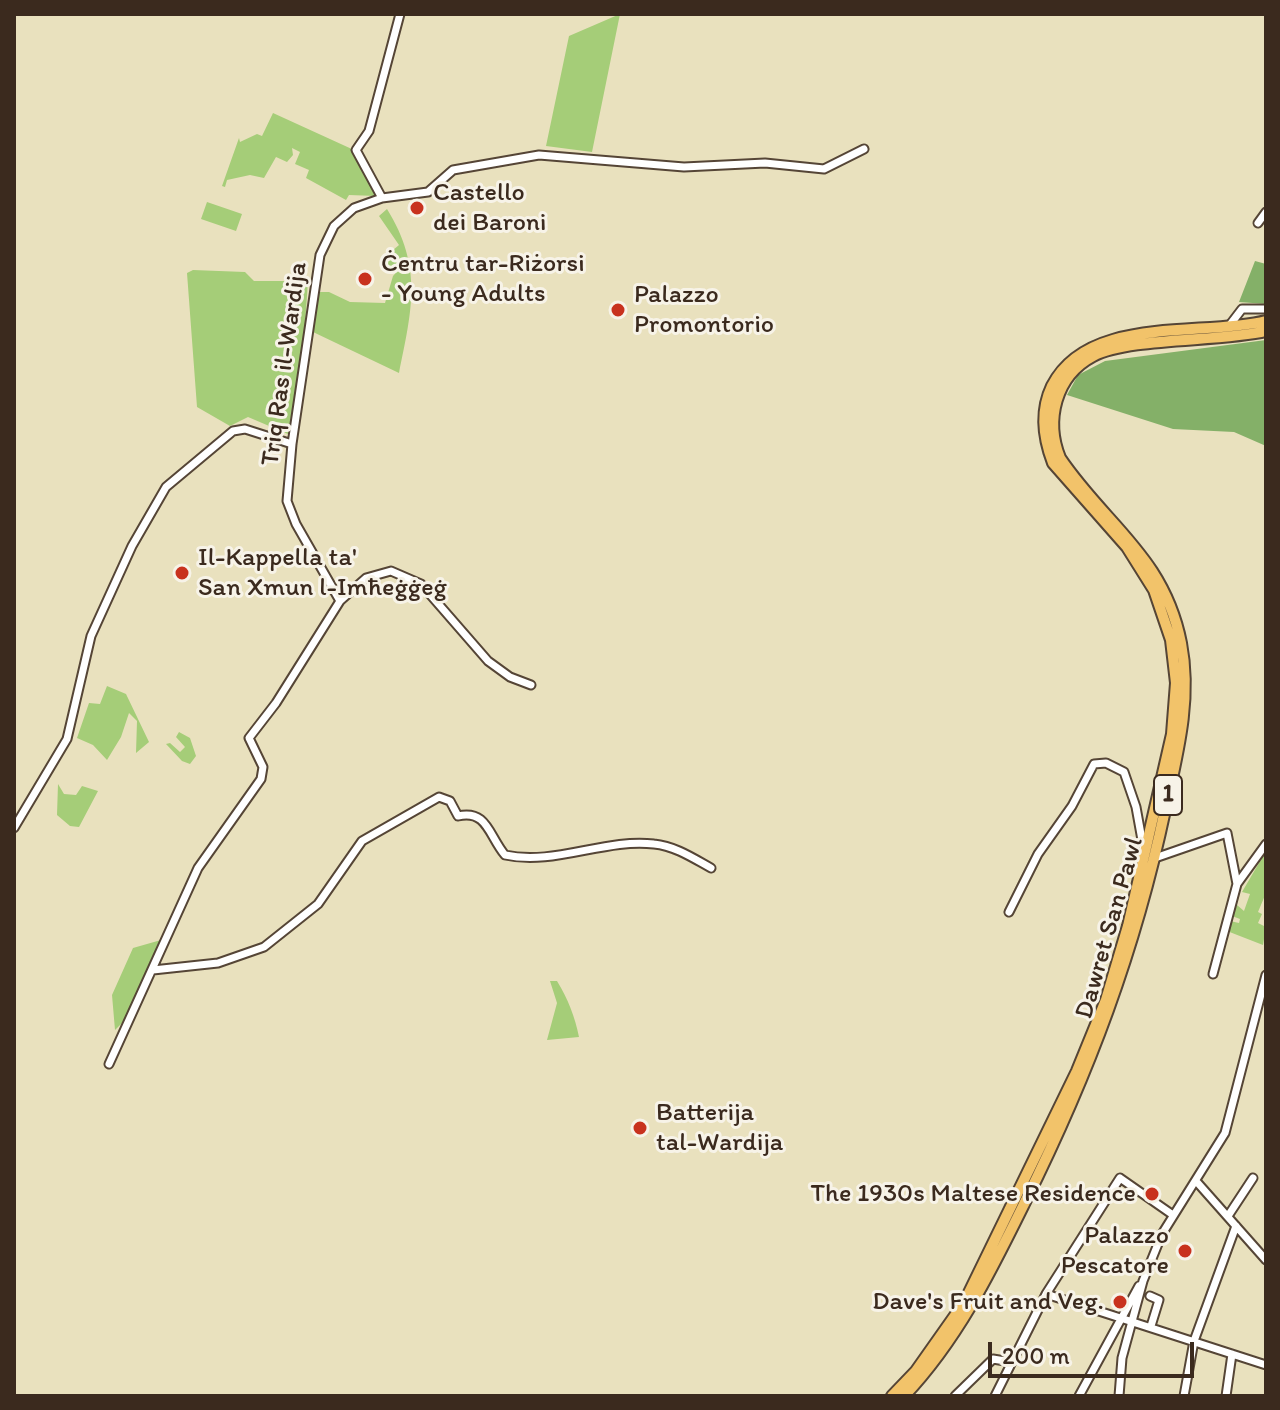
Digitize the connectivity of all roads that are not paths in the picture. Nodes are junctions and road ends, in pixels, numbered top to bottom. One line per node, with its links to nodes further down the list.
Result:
1 (400, 14): 3 (street)
2 (864, 149): 3 (street, Triq Ras il-Wardija)
3 (382, 198): 12 (street, Triq Ras il-Wardija)
4 (1266, 212): 5 (street)
5 (1258, 223)
6 (1252, 307): 7 (street); 9 (street); 10 (street)
7 (1266, 309)
8 (1266, 321): 9 (highway, Dawret San Pawl / 1)
9 (1246, 325): 10 (highway, Dawret San Pawl / 1)
10 (1228, 327): 11 (street, Dawret San Pawl); 17 (highway, Dawret San Pawl / 1)
11 (1262, 332): 17 (highway, Dawret San Pawl / 1)
12 (292, 444): 13 (street, Triq Ras il-Wardija); 15 (street)
13 (340, 601): 14 (street); 21 (street)
14 (531, 685)
15 (14, 828)
16 (1266, 844): 19 (street)
17 (1150, 859): 19 (street); 20 (street); 42 (highway, Dawret San Pawl / 1); 43 (highway, Dawret San Pawl / 1)
18 (711, 868): 21 (street)
19 (1237, 884): 22 (street)
20 (1009, 912)
21 (153, 970): 24 (street)
22 (1213, 974)
23 (1266, 975): 26 (street)
24 (109, 1064)
25 (1253, 1178): 28 (street)
26 (1196, 1181): 27 (street); 28 (street)
27 (1173, 1215): 31 (street); 32 (street)
28 (1228, 1216): 29 (street)
29 (1236, 1226): 30 (street); 37 (street)
30 (1266, 1260)
31 (1143, 1281): 34 (street); 35 (street)
32 (1046, 1294): 34 (street); 39 (street)
33 (1150, 1296): 36 (street)
34 (1119, 1319): 35 (street); 45 (street)
35 (1133, 1321): 36 (street); 46 (street)
36 (1151, 1326): 37 (street)
37 (1194, 1341): 38 (street); 47 (street)
38 (1232, 1354): 40 (street); 48 (street)
39 (1011, 1362): 41 (street); 44 (street)
40 (1266, 1365)
41 (998, 1395)
42 (892, 1396)
43 (904, 1396)
44 (955, 1396)
45 (1079, 1396)
46 (1119, 1396)
47 (1184, 1396)
48 (1226, 1396)

